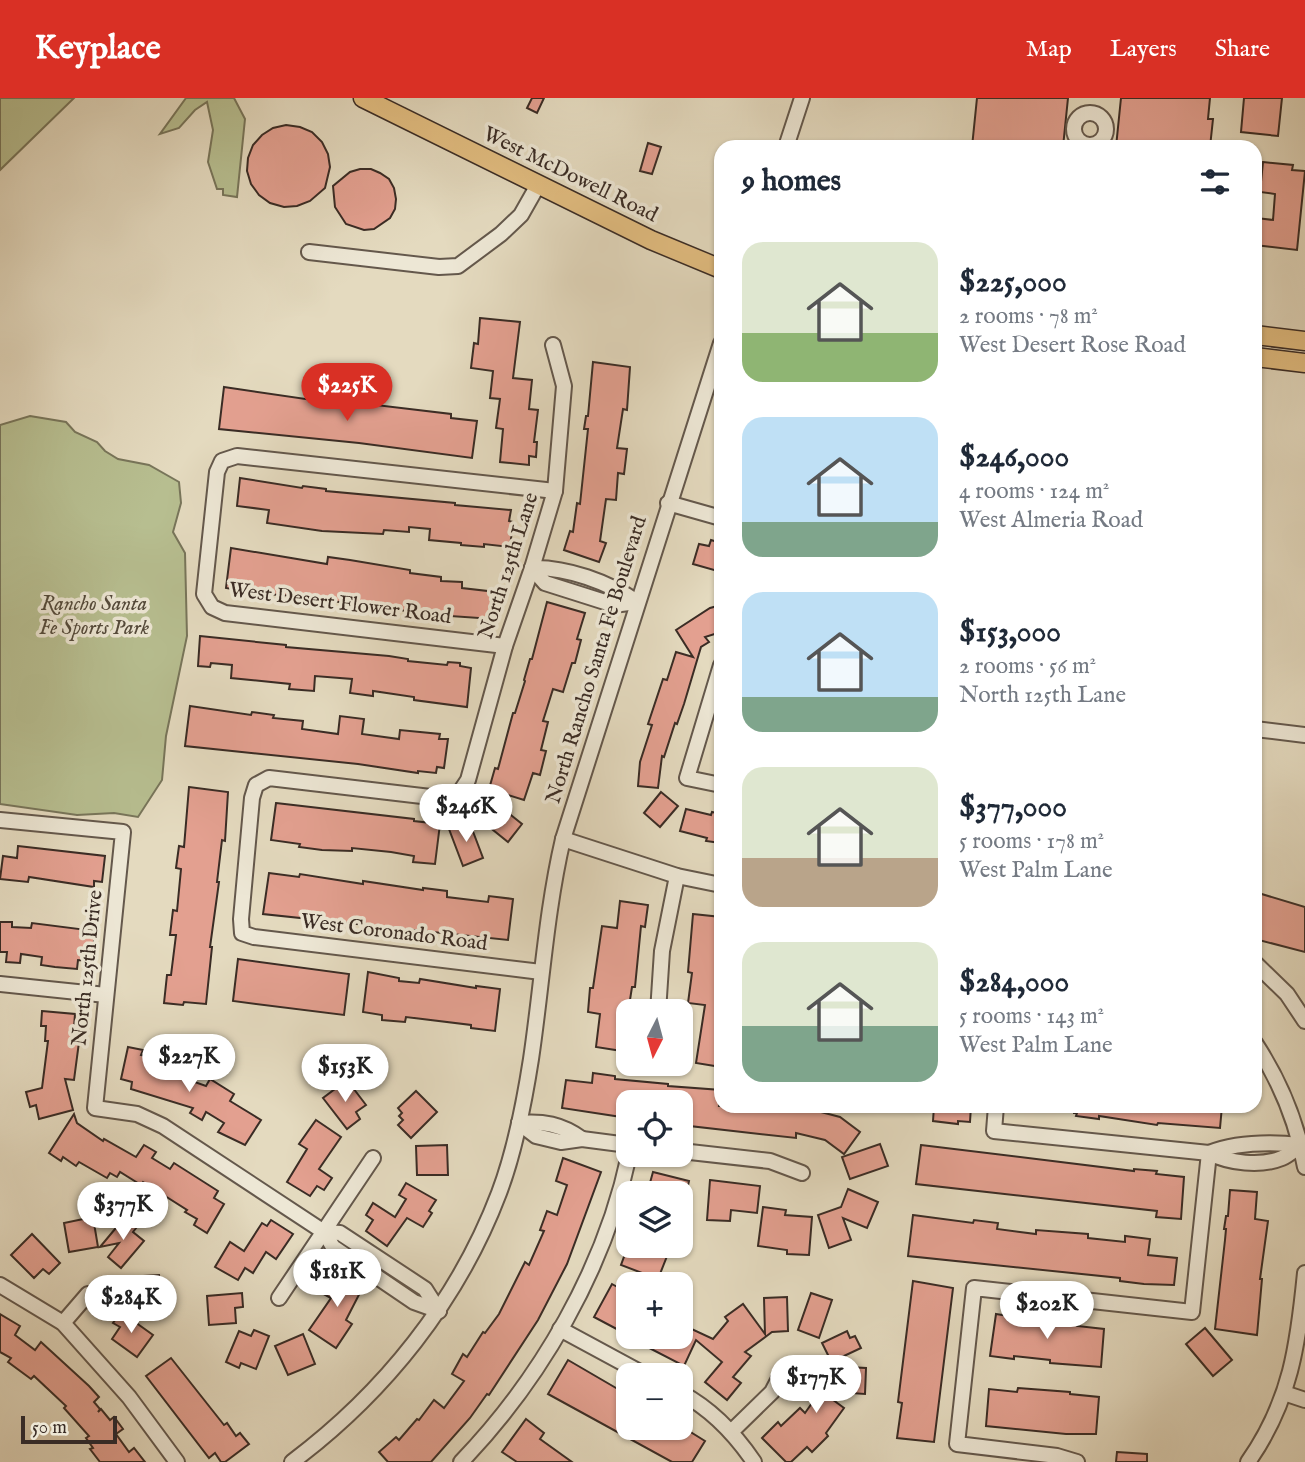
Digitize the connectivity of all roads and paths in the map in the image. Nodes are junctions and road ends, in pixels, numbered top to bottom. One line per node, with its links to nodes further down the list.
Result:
1 (363, 98): 4 (main road, West McDowell Road)
2 (802, 98): 3 (street)
3 (788, 140)
4 (538, 185): 5 (street); 6 (main road, West McDowell Road)
5 (309, 253)
6 (714, 266)
7 (1262, 336): 8 (main road)
8 (1305, 341)
9 (553, 345): 13 (street, North 125th Lane)
10 (1262, 358): 11 (main road)
11 (1305, 363)
12 (714, 364): 14 (street, North Rancho Santa Fe Boulevard)
13 (555, 491): 16 (street, North 125th Lane); 18 (street, West Desert Flower Road)
14 (668, 503): 15 (street); 17 (street, North Rancho Santa Fe Boulevard)
15 (714, 516)
16 (532, 568): 17 (street); 18 (street, North 125th Lane)
17 (637, 602): 24 (street, North Rancho Santa Fe Boulevard)
18 (505, 646): 27 (street, North 125th Lane)
19 (714, 688): 22 (street)
20 (1262, 730): 21 (street)
21 (1305, 735)
22 (714, 784)
23 (0, 820): 31 (street, North 125th Drive)
24 (563, 839): 25 (street); 29 (street, North Rancho Santa Fe Boulevard)
25 (677, 876): 26 (street); 32 (street)
26 (714, 884)
27 (242, 933): 29 (street, West Coronado Road)
28 (1262, 969): 33 (street)
29 (541, 972): 36 (street, North Rancho Santa Fe Boulevard)
30 (0, 984): 31 (street)
31 (106, 995): 45 (street, North 125th Drive)
32 (659, 999)
33 (1305, 1021)
34 (1262, 1055): 38 (street)
35 (995, 1113): 40 (street)
36 (519, 1123): 37 (street); 50 (street, North Rancho Santa Fe Boulevard)
37 (616, 1143)
38 (1301, 1145): 40 (street); 43 (street)
39 (693, 1152): 44 (street)
40 (1209, 1153): 63 (street)
41 (373, 1158): 45 (street)
42 (625, 1167): 52 (street)
43 (1305, 1167)
44 (802, 1173)
45 (324, 1232): 49 (street); 50 (street)
46 (1305, 1273): 55 (street)
47 (0, 1285): 51 (street)
48 (88, 1294): 51 (street)
49 (279, 1298)
50 (439, 1311): 61 (street, North Rancho Santa Fe Boulevard)
51 (63, 1324): 60 (street)
52 (561, 1329): 53 (street); 59 (street)
53 (623, 1363)
54 (784, 1369): 58 (street)
55 (1284, 1394): 56 (street); 64 (street)
56 (1305, 1400)
57 (693, 1401): 58 (street)
58 (731, 1432): 62 (street)
59 (467, 1460)
60 (176, 1462)
61 (292, 1462)
62 (754, 1462)
63 (1077, 1462)
64 (1248, 1462)

